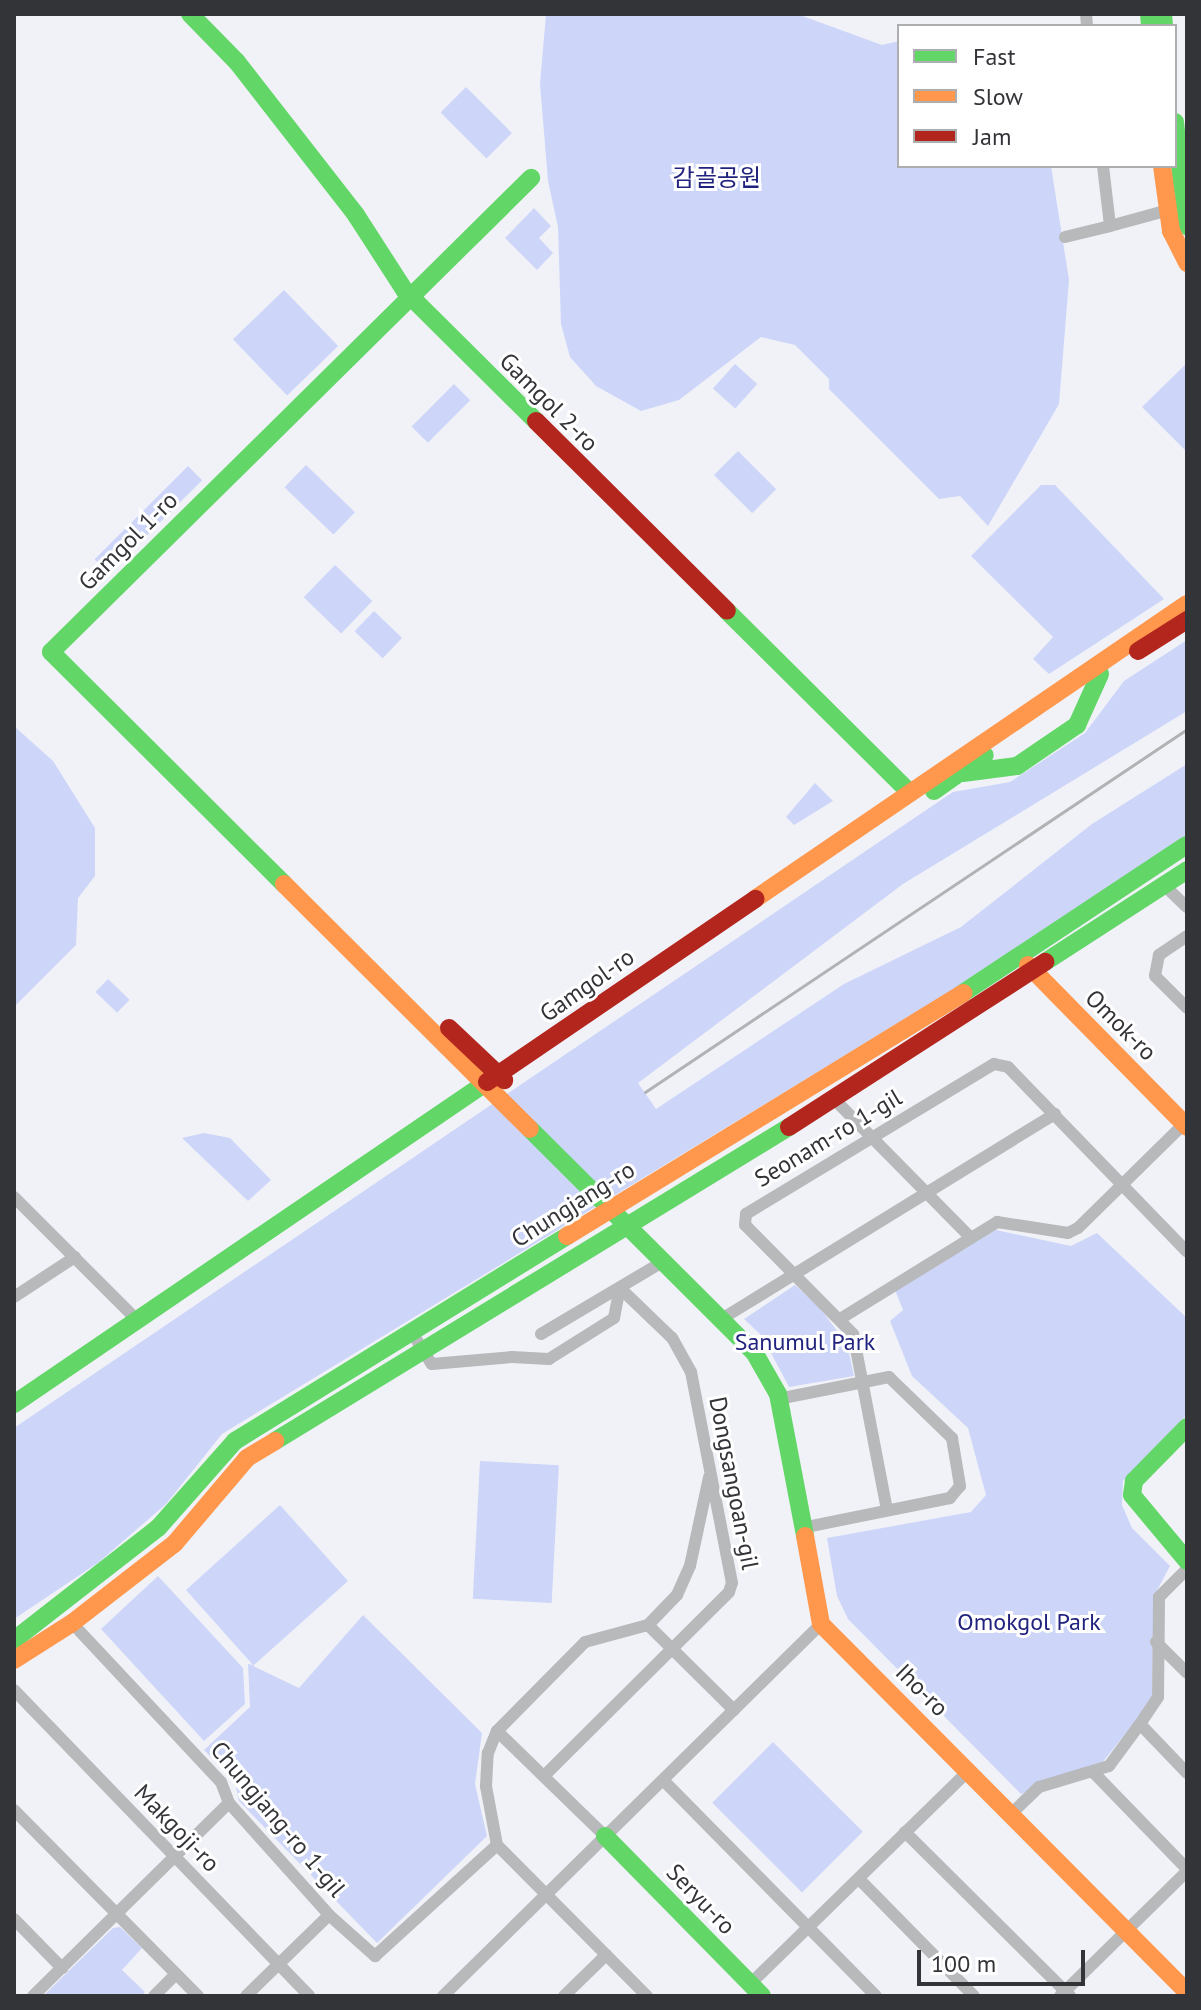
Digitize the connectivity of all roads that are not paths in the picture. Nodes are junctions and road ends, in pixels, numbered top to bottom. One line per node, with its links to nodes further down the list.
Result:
1 (190, 14): 11 (street, Gamgol 2-ro)
2 (1177, 165): 6 (street)
3 (1103, 168): 7 (street)
4 (1163, 168): 6 (street)
5 (531, 178): 11 (street, Gamgol 1-ro)
6 (1179, 208): 7 (street); 8 (street); 10 (street)
7 (1110, 226): 9 (street)
8 (1187, 226)
9 (1065, 237)
10 (1187, 263)
11 (410, 296): 16 (street, Gamgol 2-ro); 17 (street, Gamgol 1-ro)
12 (1187, 604): 16 (street, Gamgol-ro)
13 (1187, 620): 14 (street, Gamgol-ro)
14 (1100, 674): 15 (street, Gamgol-ro); 15 (street)
15 (960, 773): 26 (street, Gamgol-ro)
16 (910, 793): 26 (street, Gamgol-ro)
17 (231, 832): 26 (street); 57 (street, Gamgol 1-ro)
18 (1187, 845): 23 (street, Chungjang-ro)
19 (1187, 870): 20 (street, Chungjang-ro)
20 (1165, 886): 21 (street); 24 (street, Chungjang-ro)
21 (1187, 907)
22 (1187, 936): 25 (street)
23 (1021, 957): 24 (street, Omok-ro); 34 (street, Chungjang-ro)
24 (1034, 972): 27 (street, Chungjang-ro); 29 (street, Omok-ro)
25 (1187, 1008)
26 (493, 1083): 46 (street, Gamgol-ro); 53 (street, Gamgol-ro)
27 (834, 1099): 30 (street); 35 (street, Chungjang-ro)
28 (1055, 1114): 30 (street, Seonam-ro 1-gil); 31 (street, Seonam-ro 1-gil); 32 (street)
29 (1186, 1125): 31 (street)
30 (872, 1137): 32 (street); 41 (street, Seonam-ro 1-gil)
31 (1121, 1185): 37 (street); 38 (street, Seonam-ro 1-gil)
32 (925, 1193): 37 (street); 41 (street)
33 (14, 1197): 39 (street)
34 (614, 1208): 35 (street); 36 (street); 47 (street, Chungjang-ro)
35 (639, 1219): 36 (street, Chungjang-ro); 44 (street)
36 (621, 1229): 40 (street); 49 (street, Chungjang-ro)
37 (971, 1238): 45 (street)
38 (1187, 1252)
39 (75, 1257): 43 (street); 46 (street)
40 (657, 1265): 42 (street); 57 (street)
41 (792, 1273): 44 (street); 45 (street, Seonam-ro 1-gil)
42 (620, 1288): 48 (street); 49 (street); 55 (street, Dongsangoan-gil)
43 (16, 1293)
44 (728, 1315): 51 (street)
45 (840, 1319): 50 (street, Seonam-ro 1-gil)
46 (137, 1320): 52 (street, Gamgol-ro)
47 (411, 1331): 49 (street); 63 (street, Chungjang-ro)
48 (541, 1334)
49 (423, 1352): 60 (street, Chungjang-ro)
50 (862, 1384): 51 (street); 56 (street, Seonam-ro 1-gil); 56 (street)
51 (788, 1397): 57 (street)
52 (14, 1404)
53 (14, 1418)
54 (1187, 1427): 58 (street)
55 (710, 1472): 62 (street); 65 (street, Dongsangoan-gil)
56 (887, 1510): 57 (street)
57 (799, 1519): 61 (street)
58 (1187, 1561)
59 (1187, 1569): 64 (street)
60 (72, 1623): 66 (street, Chungjang-ro); 77 (street, Chungjang-ro 1-gil)
61 (821, 1624): 69 (street); 72 (street, Iho-ro)
62 (648, 1625): 65 (street); 71 (street)
63 (14, 1640)
64 (1156, 1642): 67 (street); 70 (street)
65 (670, 1647): 69 (street); 75 (street, Dongsangoan-gil)
66 (14, 1660)
67 (1187, 1673)
68 (14, 1690): 83 (street, Makgoji-ro)
69 (734, 1710): 76 (street)
70 (1140, 1724): 73 (street); 74 (street)
71 (497, 1731): 75 (street); 82 (street)
72 (969, 1770): 79 (street, Iho-ro); 80 (street)
73 (1094, 1773): 79 (street); 84 (street)
74 (1187, 1773)
75 (544, 1776): 81 (street)
76 (663, 1780): 81 (street); 90 (street)
77 (229, 1803): 83 (street); 88 (street, Chungjang-ro 1-gil)
78 (14, 1810): 87 (street)
79 (1011, 1814): 91 (street, Iho-ro)
80 (905, 1832): 85 (street); 98 (street)
81 (605, 1836): 86 (street); 97 (street, Seryu-ro)
82 (497, 1845): 86 (street); 88 (street, Chungjang-ro 1-gil)
83 (174, 1857): 87 (street); 93 (street, Makgoji-ro)
84 (1187, 1870): 91 (street)
85 (859, 1879): 90 (street); 108 (street)
86 (545, 1894): 92 (street); 104 (street)
87 (117, 1914): 94 (street); 95 (street)
88 (329, 1915): 93 (street)
89 (14, 1919): 94 (street)
90 (807, 1929): 97 (street); 107 (street)
91 (1127, 1931): 96 (street, Iho-ro); 98 (street)
92 (606, 1955): 105 (street); 106 (street)
93 (278, 1964): 102 (street); 103 (street, Makgoji-ro)
94 (62, 1968): 99 (street)
95 (176, 1974): 100 (street); 101 (street)
96 (1186, 1989)
97 (756, 1990)
98 (1065, 1994)
99 (33, 1996)
100 (154, 1996)
101 (198, 1996)
102 (246, 1996)
103 (309, 1996)
104 (443, 1996)
105 (564, 1996)
106 (647, 1996)
107 (876, 1996)
108 (974, 1996)

